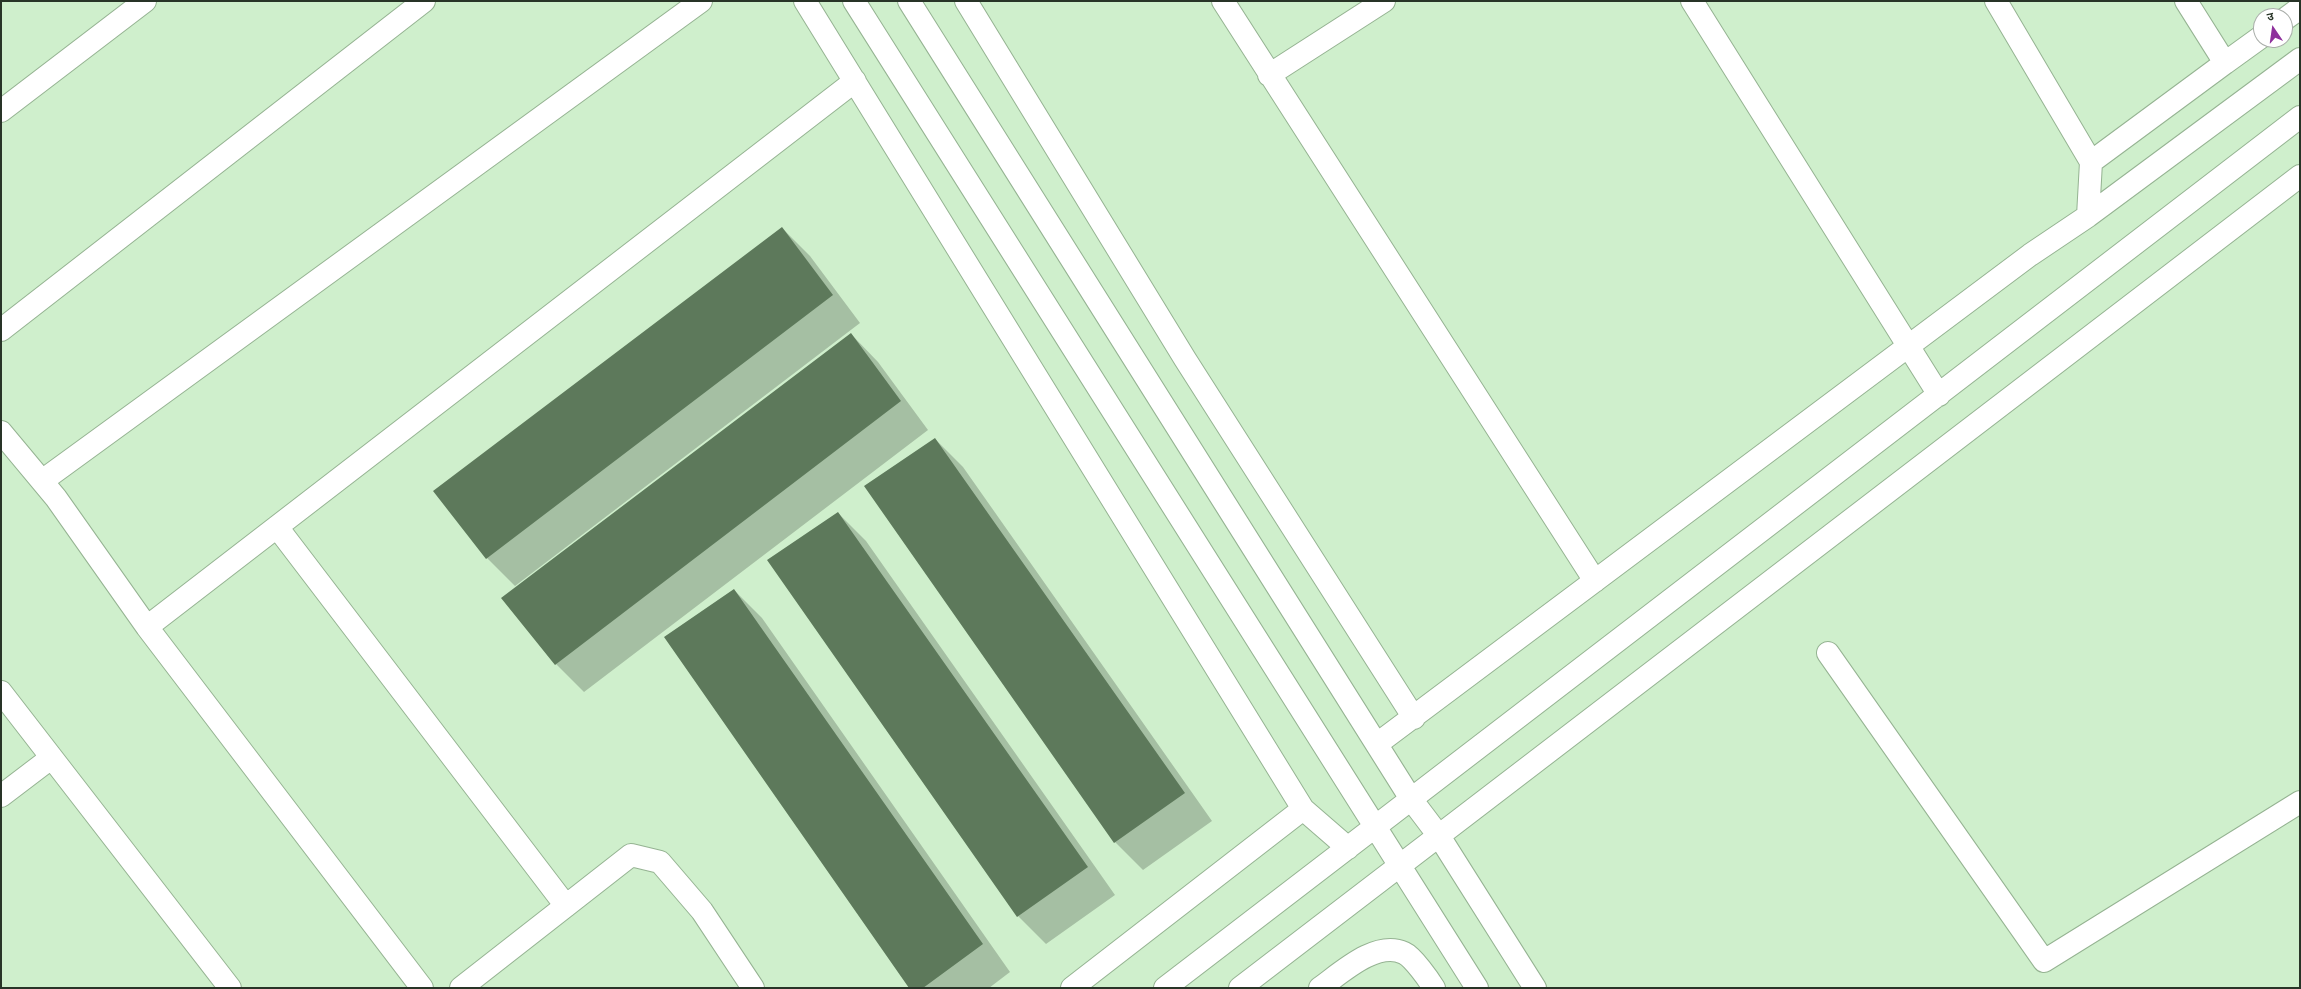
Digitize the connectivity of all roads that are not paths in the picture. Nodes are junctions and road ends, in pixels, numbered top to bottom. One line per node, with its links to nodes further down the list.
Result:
1 (145, 1): 18 (street)
2 (424, 1): 23 (street)
3 (701, 1): 27 (street)
4 (806, 1): 17 (street)
5 (854, 1): 40 (street)
6 (909, 1): 34 (street)
7 (966, 1): 33 (street)
8 (1223, 1): 16 (street)
9 (1384, 1): 16 (street)
10 (1692, 1): 24 (street)
11 (1996, 1): 20 (street)
12 (2186, 1): 15 (street)
13 (2253, 42): 15 (street)
14 (2300, 59): 22 (street)
15 (2225, 63): 20 (street)
16 (1269, 75): 29 (street)
17 (856, 81): 28 (street); 39 (street)
18 (1, 111)
19 (2300, 117): 25 (street)
20 (2091, 162): 22 (street)
21 (2300, 176): 41 (street)
22 (2088, 216): 24 (street)
23 (1, 330)
24 (1909, 347): 25 (street); 29 (street)
25 (1939, 395): 37 (street)
26 (1, 432): 27 (street)
27 (42, 481): 30 (street)
28 (277, 527): 30 (street); 44 (street)
29 (1595, 581): 33 (street)
30 (147, 627): 46 (street)
31 (1828, 653): 38 (street)
32 (1, 692): 35 (street)
33 (1414, 718): 34 (street)
34 (1377, 744): 37 (street)
35 (51, 758): 36 (street); 45 (street)
36 (1, 796)
37 (1411, 799): 40 (street); 41 (street)
38 (2300, 802)
39 (1303, 809): 42 (street); 49 (street)
40 (1375, 827): 42 (street); 43 (street)
41 (1439, 836): 43 (street); 55 (street)
42 (1348, 848): 50 (street)
43 (1400, 866): 51 (street); 54 (street)
44 (566, 906): 47 (street); 48 (street)
45 (230, 988)
46 (422, 988)
47 (461, 988)
48 (753, 988)
49 (1072, 988)
50 (1165, 988)
51 (1240, 988)
52 (1320, 988): 53 (street)
53 (1434, 988)
54 (1477, 988)
55 (1535, 988)

